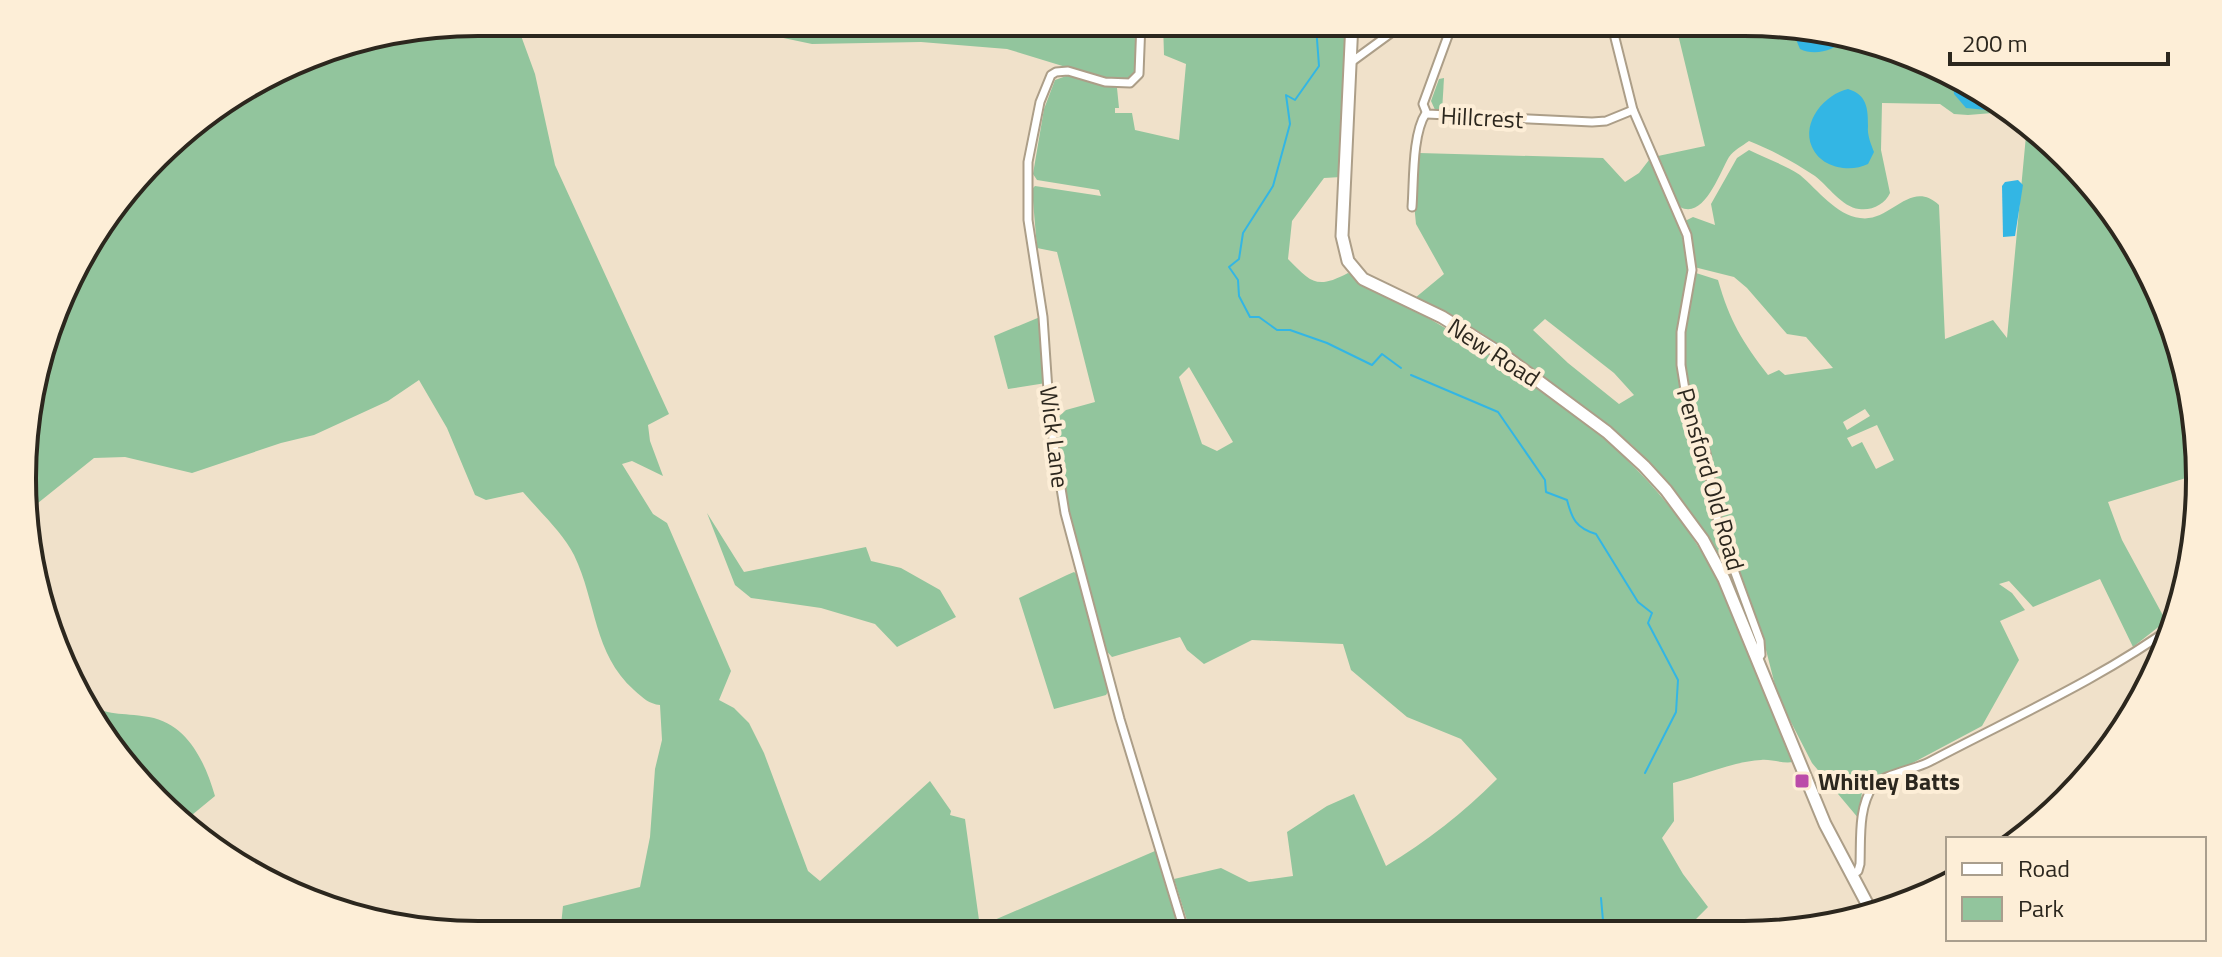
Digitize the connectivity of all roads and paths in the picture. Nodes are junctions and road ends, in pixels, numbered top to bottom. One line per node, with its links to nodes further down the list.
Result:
1 (1140, 36): 14 (street, Wick Lane)
2 (1351, 36): 6 (highway, New Road)
3 (1387, 36): 6 (street)
4 (1448, 36): 8 (street, Hillcrest)
5 (1614, 36): 7 (street, Pensford Old Road)
6 (1350, 63): 11 (highway, New Road)
7 (1633, 110): 8 (street, Hillcrest); 11 (street, Pensford Old Road)
8 (1426, 113): 9 (street)
9 (1412, 207)
10 (2156, 639): 12 (street)
11 (1758, 659): 12 (highway, New Road)
12 (1852, 875): 13 (highway, New Road)
13 (1867, 903)
14 (1181, 921)

